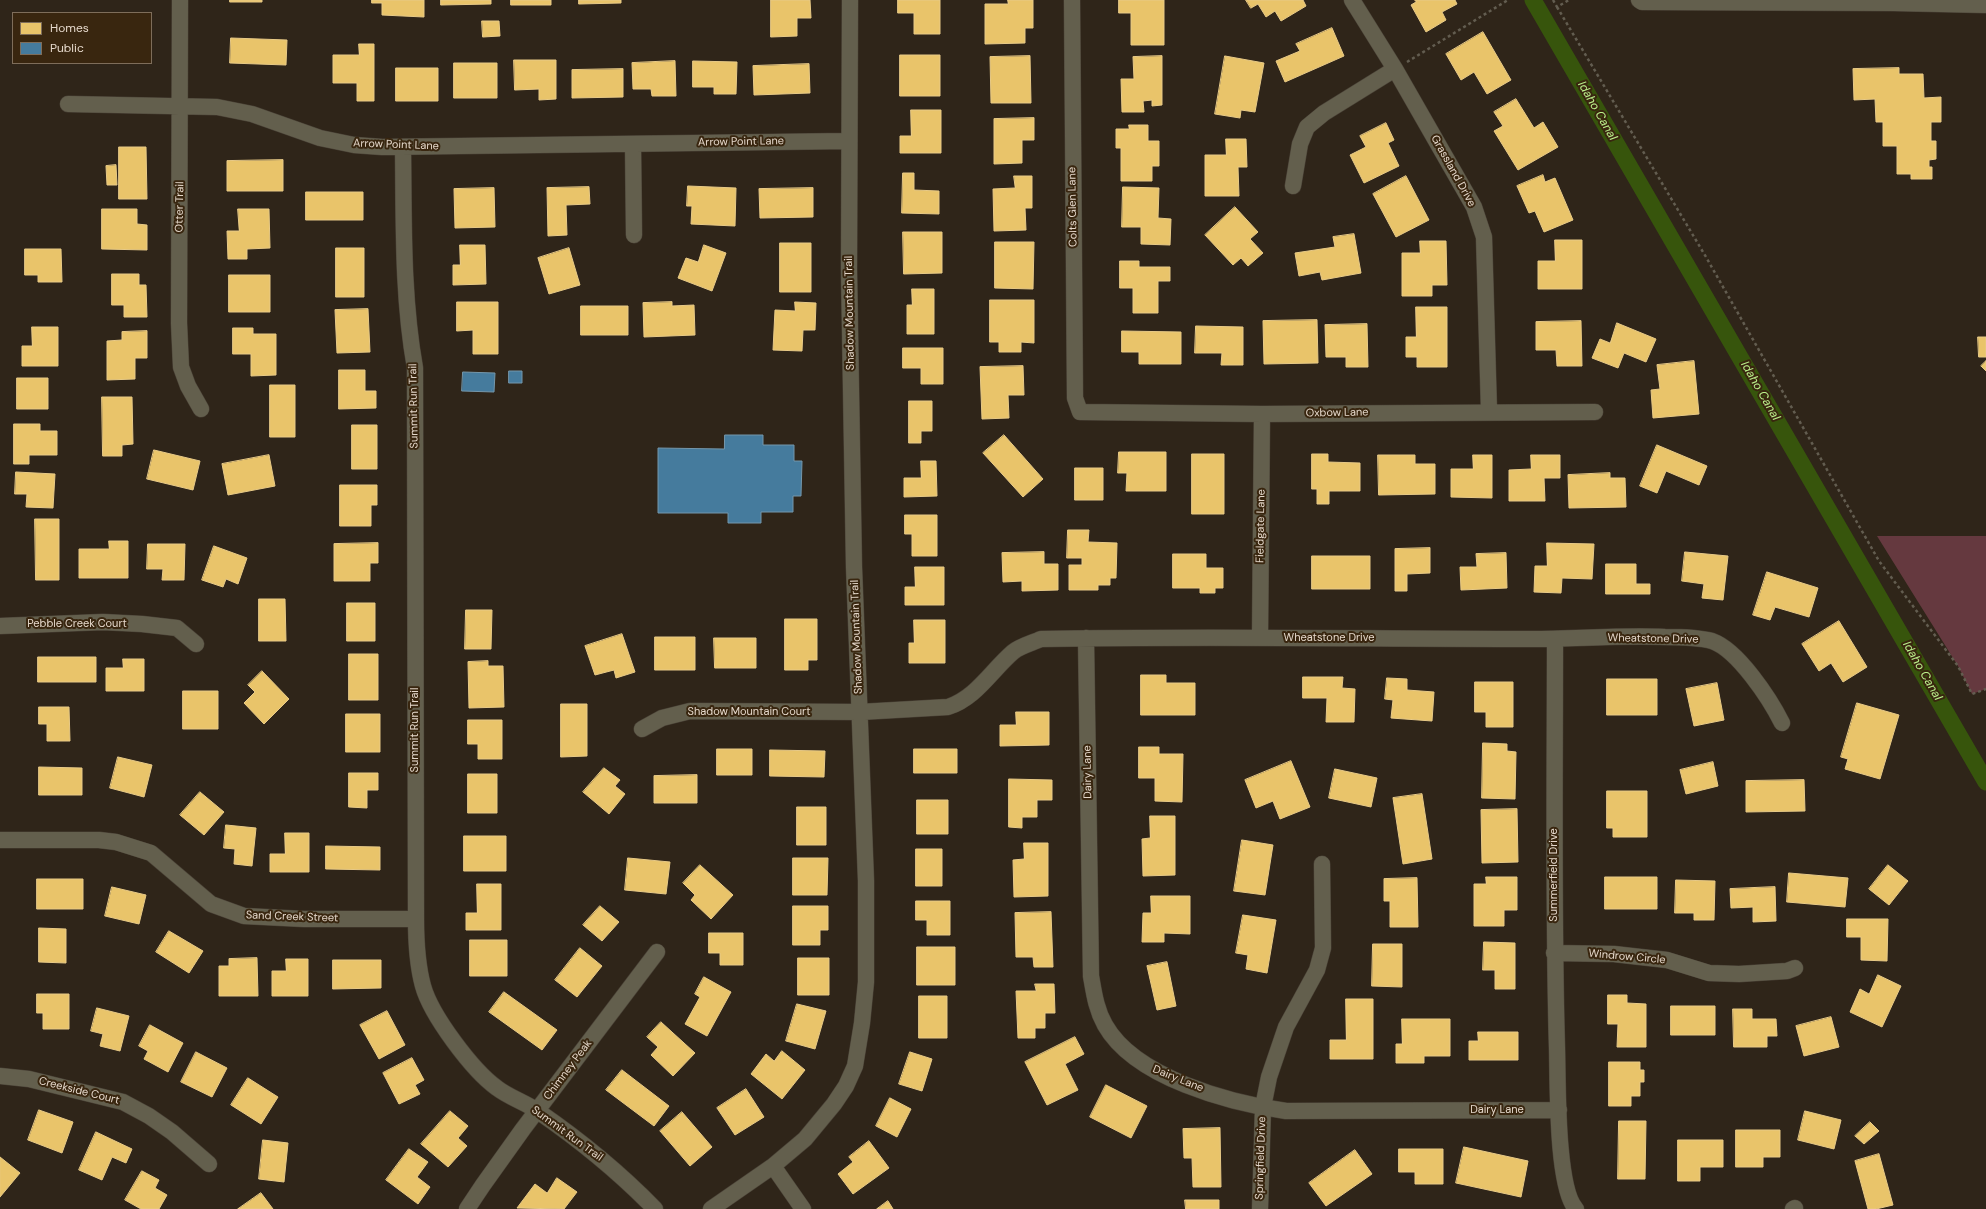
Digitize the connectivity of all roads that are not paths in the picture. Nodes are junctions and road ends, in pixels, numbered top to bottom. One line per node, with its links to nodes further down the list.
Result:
1 (180, 0): 9 (street, Otter Trail)
2 (850, 0): 10 (street, Shadow Mountain Trail)
3 (1072, 0): 17 (street, Colts Glen Lane)
4 (1352, 0): 7 (street, Grassland Drive)
5 (1639, 0): 6 (street)
6 (1986, 5)
7 (1395, 69): 13 (street); 16 (street, Grassland Drive)
8 (68, 104): 9 (street, Arrow Point Lane)
9 (181, 105): 12 (street, Arrow Point Lane); 15 (street, Otter Trail)
10 (849, 141): 11 (street, Arrow Point Lane); 25 (street, Shadow Mountain Trail)
11 (633, 144): 12 (street, Arrow Point Lane); 14 (street)
12 (404, 147): 30 (street, Summit Run Trail)
13 (1293, 186)
14 (634, 235)
15 (201, 409)
16 (1489, 411): 18 (street, Oxbow Lane); 19 (street, Oxbow Lane)
17 (1080, 412): 19 (street, Oxbow Lane)
18 (1595, 412)
19 (1262, 414): 22 (street, Fieldgate Lane)
20 (0, 626): 24 (street, Pebble Creek Court)
21 (1086, 638): 22 (street, Wheatstone Drive); 25 (street, Wheatstone Drive); 35 (street, Dairy Lane)
22 (1260, 638): 23 (street, Wheatstone Drive)
23 (1555, 639): 26 (street, Wheatstone Drive); 32 (street, Summerfield Drive)
24 (196, 644)
25 (860, 712): 27 (street, Shadow Mountain Court); 39 (street, Shadow Mountain Trail)
26 (1782, 723)
27 (642, 729)
28 (0, 840): 30 (street, Sand Creek Street)
29 (1322, 864): 35 (street, Springfield Drive)
30 (416, 919): 37 (street, Summit Run Trail)
31 (657, 952): 37 (street, Chimney Peak)
32 (1554, 953): 33 (street, Windrow Circle); 36 (street, Summerfield Drive)
33 (1795, 968)
34 (0, 1076): 38 (street, Creekside Court)
35 (1262, 1107): 36 (street, Dairy Lane); 44 (street, Springfield Drive)
36 (1559, 1110): 45 (street, Summerfield Drive)
37 (537, 1111): 40 (street, Chimney Peak); 41 (street, Summit Run Trail)
38 (209, 1164)
39 (773, 1166): 42 (street, Shadow Mountain Trail); 43 (street)
40 (468, 1209)
41 (655, 1209)
42 (711, 1209)
43 (803, 1209)
44 (1260, 1209)
45 (1576, 1209)

